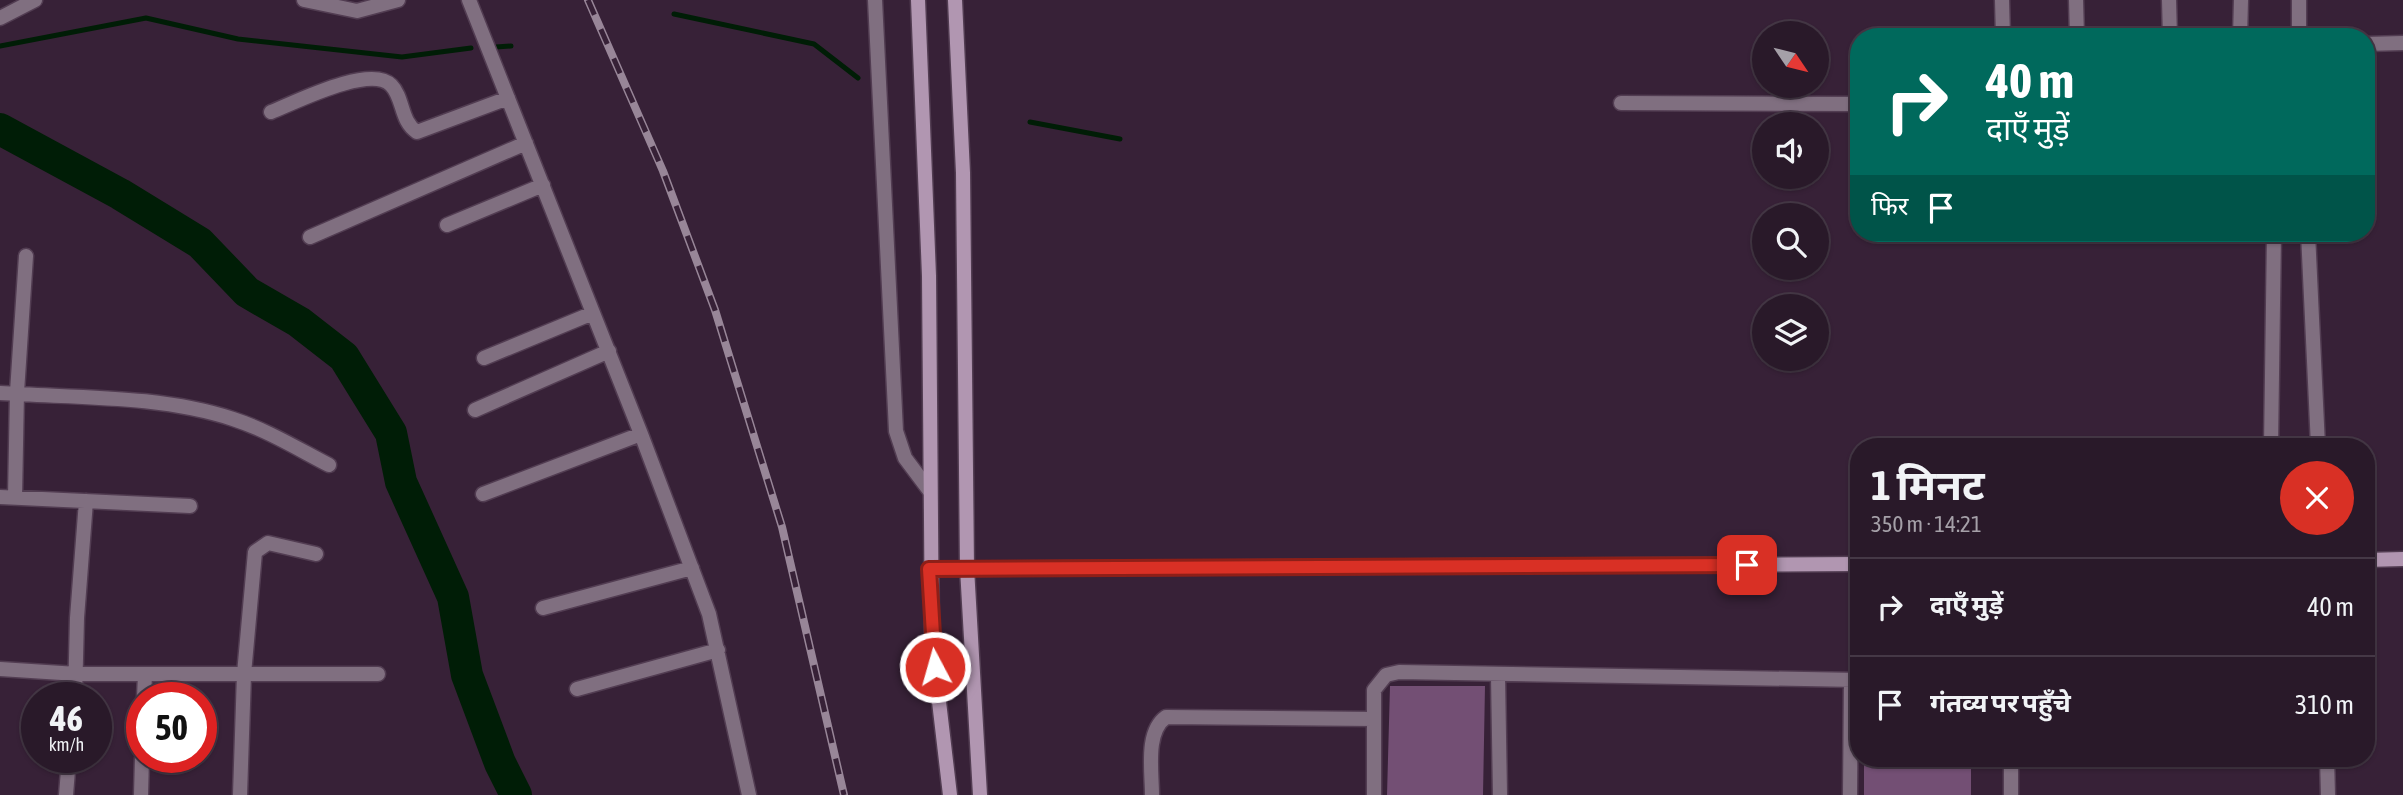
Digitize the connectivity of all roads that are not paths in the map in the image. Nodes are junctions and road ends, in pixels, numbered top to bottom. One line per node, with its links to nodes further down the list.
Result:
1 (304, 0): 2 (street)
2 (398, 0)
3 (470, 0): 21 (street)
4 (875, 0): 42 (street)
5 (918, 0): 42 (main road)
6 (955, 0): 52 (main road)
7 (2003, 0): 14 (street)
8 (2076, 0): 15 (street)
9 (2169, 0): 16 (street)
10 (2241, 0): 17 (street)
11 (2299, 0): 18 (street)
12 (26, 2): 13 (street)
13 (0, 18)
14 (2003, 28)
15 (2077, 28)
16 (2170, 28)
17 (2240, 28)
18 (2299, 28)
19 (2403, 43): 20 (street)
20 (2375, 44)
21 (508, 98): 24 (street); 25 (street)
22 (1620, 103): 23 (street)
23 (1850, 104)
24 (271, 112)
25 (526, 143): 26 (street); 28 (street)
26 (543, 186): 27 (street); 32 (street)
27 (447, 225)
28 (310, 237)
29 (2274, 242): 39 (street)
30 (2308, 242): 40 (street)
31 (26, 256): 35 (street)
32 (593, 313): 33 (street); 34 (street)
33 (609, 351): 37 (street); 38 (street)
34 (484, 358)
35 (17, 392): 36 (street); 41 (street); 44 (street)
36 (0, 393)
37 (475, 410)
38 (641, 434): 43 (street); 51 (street)
39 (2271, 438)
40 (2318, 438)
41 (329, 465)
42 (929, 490): 53 (main road)
43 (483, 494)
44 (7, 497): 45 (street)
45 (86, 501): 46 (street); 57 (street)
46 (190, 506)
47 (316, 554): 59 (street)
48 (2403, 559): 49 (main road)
49 (2375, 560)
50 (1850, 564): 52 (main road)
51 (692, 568): 54 (street); 55 (street)
52 (967, 568): 53 (main road); 77 (main road)
53 (929, 569): 76 (main road)
54 (543, 608)
55 (718, 650): 65 (street); 75 (street)
56 (0, 669): 57 (street)
57 (78, 674): 58 (street); 63 (street)
58 (145, 674): 59 (street); 64 (street)
59 (244, 674): 60 (street); 74 (street)
60 (378, 674)
61 (1498, 676): 62 (street); 66 (street); 80 (street)
62 (1850, 680)
63 (77, 682)
64 (145, 682)
65 (577, 689)
66 (1374, 719): 78 (street); 79 (street)
67 (1851, 767): 81 (street)
68 (2011, 767): 82 (street)
69 (2327, 767): 83 (street)
70 (68, 773): 72 (street)
71 (142, 773): 73 (street)
72 (66, 795)
73 (141, 795)
74 (240, 795)
75 (749, 795)
76 (950, 795)
77 (980, 795)
78 (1152, 795)
79 (1374, 795)
80 (1500, 795)
81 (1850, 795)
82 (2011, 795)
83 (2328, 795)

